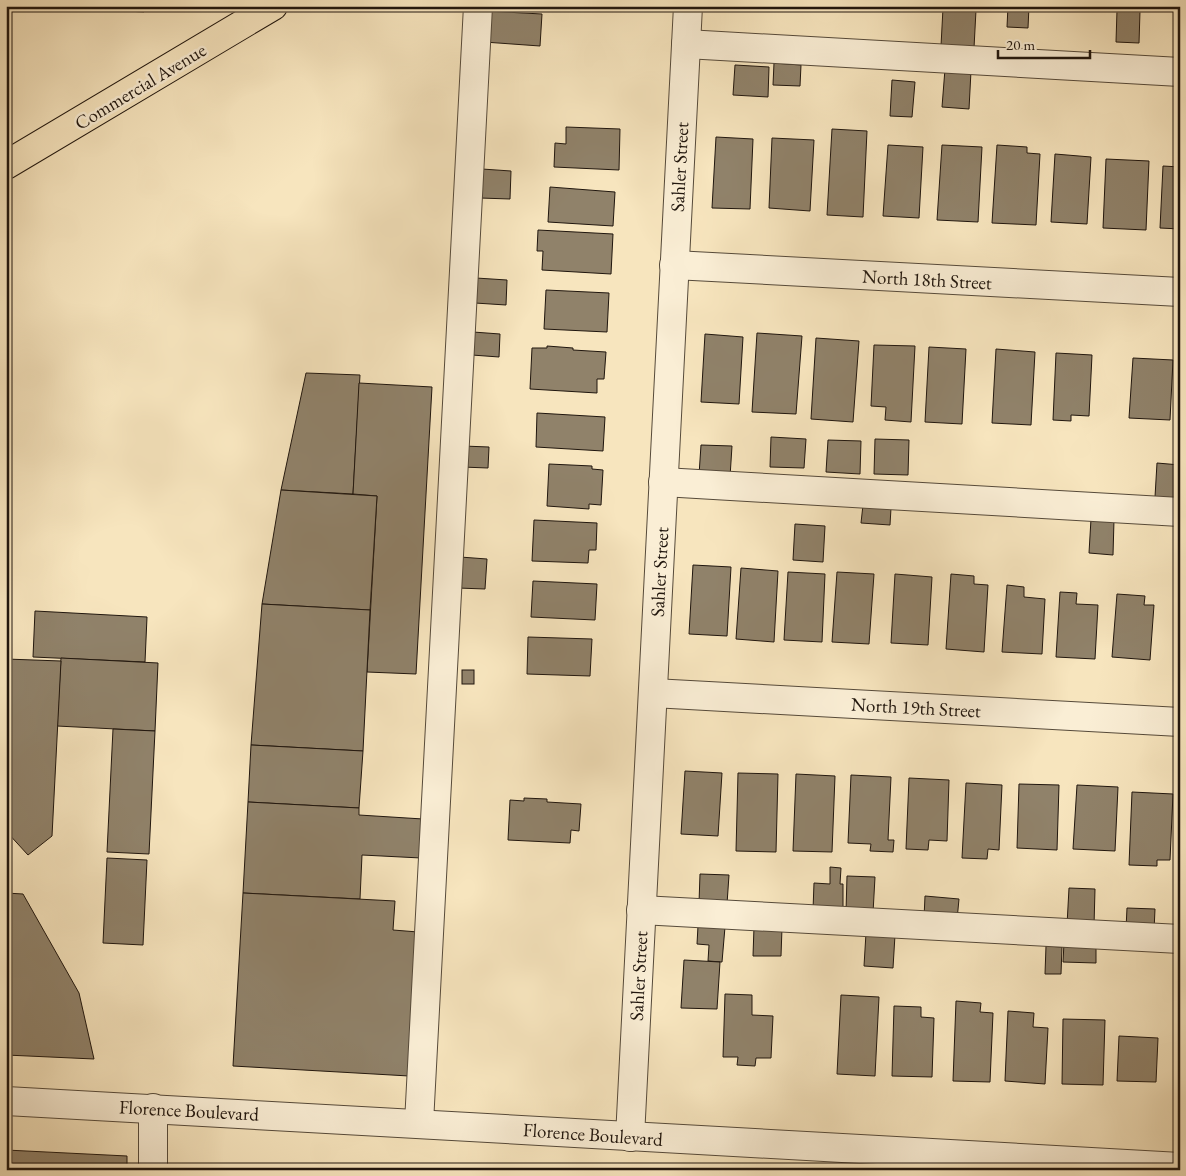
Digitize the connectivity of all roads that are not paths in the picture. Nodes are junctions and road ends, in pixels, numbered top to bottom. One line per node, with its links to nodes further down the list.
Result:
1 (273, 6): 6 (main road, Commercial Avenue)
2 (478, 6): 17 (street)
3 (688, 6): 4 (street, Sahler Street)
4 (686, 44): 5 (street); 7 (street, Sahler Street)
5 (1180, 72)
6 (6, 165)
7 (674, 265): 8 (street, North 18th Street); 9 (street, Sahler Street)
8 (1180, 292)
9 (663, 482): 10 (street); 11 (street, Sahler Street)
10 (1180, 512)
11 (653, 693): 12 (street, North 19th Street); 13 (street, Sahler Street)
12 (1180, 722)
13 (641, 910): 14 (street); 18 (street, Sahler Street)
14 (1180, 939)
15 (6, 1101): 16 (street, Florence Boulevard)
16 (153, 1108): 17 (street, Florence Boulevard); 21 (street)
17 (419, 1123): 18 (street, Florence Boulevard)
18 (630, 1137): 19 (street, Florence Boulevard)
19 (826, 1159): 20 (street, Florence Boulevard)
20 (1180, 1166)
21 (153, 1170)

